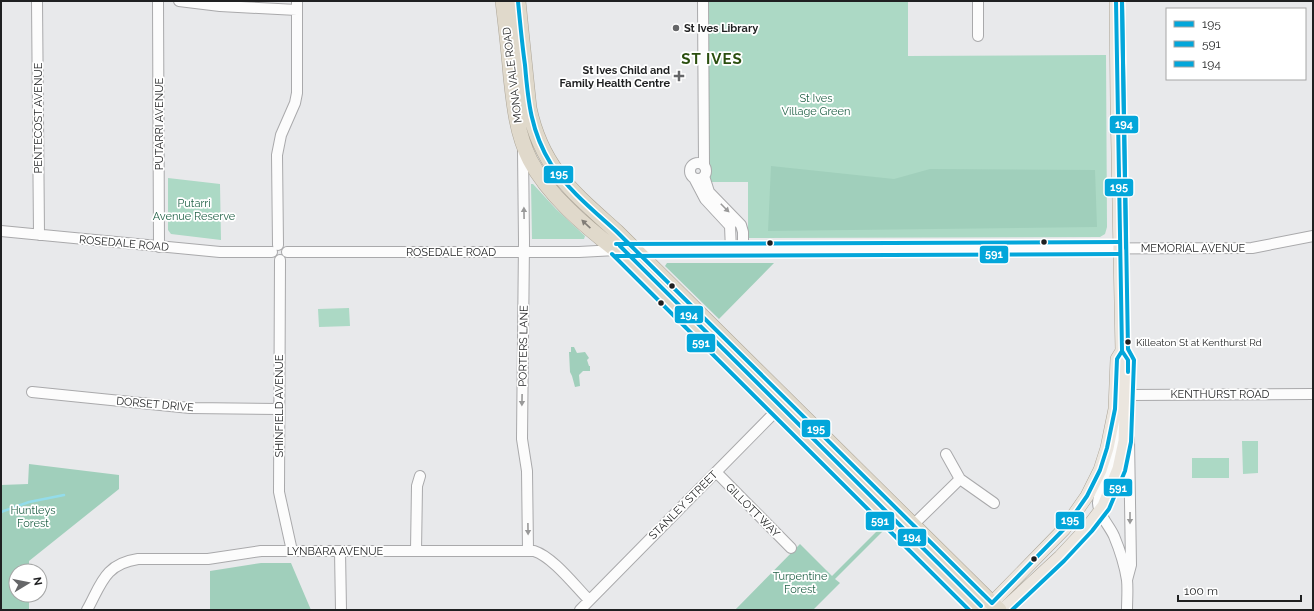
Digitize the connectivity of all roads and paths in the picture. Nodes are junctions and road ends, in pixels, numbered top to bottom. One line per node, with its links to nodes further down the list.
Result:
1 (38, 1): 14 (street, PENTECOST AVENUE)
2 (158, 1): 16 (street, PUTARRI AVENUE)
3 (179, 1): 9 (street)
4 (503, 1): 11 (highway, MONA VALE ROAD)
5 (518, 1): 20 (highway, MONA VALE ROAD)
6 (703, 1): 12 (street)
7 (978, 1): 10 (street)
8 (1116, 1): 17 (main road)
9 (297, 6): 18 (street)
10 (978, 36)
11 (522, 141): 19 (highway, MONA VALE ROAD, one-way to 11); 24 (street, PORTERS LANE, one-way to 11)
12 (700, 171): 21 (street); 22 (street, one-way to 22)
13 (1, 231): 14 (street, ROSEDALE ROAD)
14 (39, 236): 16 (street, ROSEDALE ROAD)
15 (1313, 236): 17 (street, MEMORIAL AVENUE)
16 (159, 246): 18 (street, ROSEDALE ROAD)
17 (1120, 248): 22 (street, MEMORIAL AVENUE); 27 (main road)
18 (275, 249): 23 (street); 25 (street)
19 (616, 250): 20 (street, MEMORIAL AVENUE); 24 (street, ROSEDALE ROAD); 29 (highway, MONA VALE ROAD)
20 (634, 250): 21 (street, MEMORIAL AVENUE); 29 (highway, MONA VALE ROAD)
21 (731, 250): 22 (street, MEMORIAL AVENUE)
22 (743, 250)
23 (287, 252): 24 (street, ROSEDALE ROAD); 25 (street)
24 (523, 252): 39 (street, PORTERS LANE, one-way to 39)
25 (280, 260): 30 (street, SHINFIELD AVENUE)
26 (32, 392): 30 (street, DORSET DRIVE)
27 (1122, 394): 28 (street, KENTHURST ROAD); 36 (main road); 43 (street, one-way to 43); 45 (main road)
28 (1313, 394)
29 (782, 405): 32 (street, STANLEY STREET); 37 (highway, MONA VALE ROAD); 49 (highway, MONA VALE ROAD)
30 (279, 409): 40 (street, SHINFIELD AVENUE)
31 (946, 454): 34 (street)
32 (716, 472): 38 (street, GILLOTT WAY); 44 (street, STANLEY STREET)
33 (420, 476): 42 (street)
34 (960, 480): 35 (street); 37 (street)
35 (994, 503)
36 (1100, 512): 43 (street); 45 (main road)
37 (914, 525): 45 (highway, MONA VALE ROAD)
38 (791, 548)
39 (528, 550): 42 (street, LYNBARA AVENUE); 44 (street, LYNBARA AVENUE)
40 (292, 551): 41 (street, LYNBARA AVENUE); 46 (street, LYNBARA AVENUE)
41 (340, 551): 42 (street, LYNBARA AVENUE); 47 (street)
42 (416, 551)
43 (1127, 580): 50 (street)
44 (590, 600): 48 (street, STANLEY STREET)
45 (995, 608)
46 (87, 610)
47 (341, 610)
48 (580, 610)
49 (977, 610)
50 (1127, 610)

